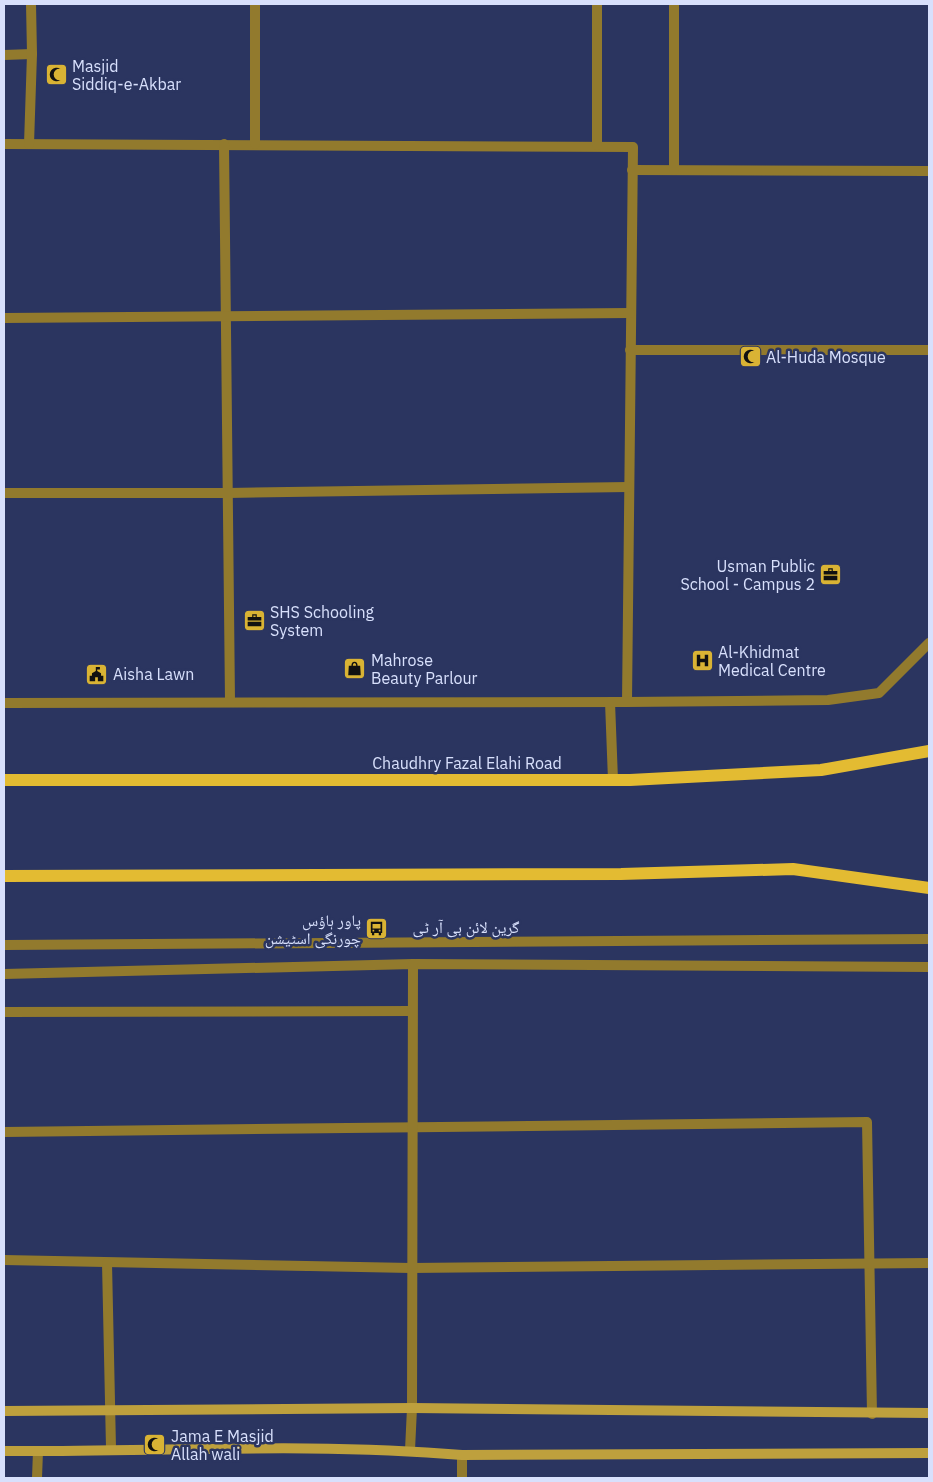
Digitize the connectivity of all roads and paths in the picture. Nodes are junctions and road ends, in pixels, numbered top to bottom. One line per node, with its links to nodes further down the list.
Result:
1 (31, 4): 5 (street)
2 (255, 4): 10 (street)
3 (597, 4): 11 (street)
4 (674, 4): 13 (street)
5 (32, 54): 6 (street); 8 (street)
6 (4, 55)
7 (4, 144): 8 (street)
8 (29, 144): 9 (street)
9 (224, 144): 10 (street); 17 (street)
10 (255, 144): 11 (street)
11 (597, 145): 12 (street)
12 (632, 170): 13 (street); 15 (street)
13 (674, 170): 14 (street)
14 (929, 171)
15 (630, 313): 17 (street); 18 (street)
16 (4, 318): 17 (street)
17 (226, 318): 22 (street)
18 (630, 350): 19 (street); 20 (street)
19 (929, 350)
20 (628, 487): 22 (street); 26 (street)
21 (4, 493): 22 (street)
22 (228, 493): 24 (street)
23 (929, 643): 26 (street)
24 (230, 701): 25 (street); 27 (street)
25 (610, 702): 26 (street); 30 (street)
26 (627, 702)
27 (4, 703)
28 (929, 751): 30 (main road, Chaudhry Fazal Elahi Road)
29 (4, 780): 30 (main road, Chaudhry Fazal Elahi Road)
30 (612, 780)
31 (4, 876): 32 (main road)
32 (929, 888)
33 (929, 939): 34 (street, گرین لائن بی آر ٹی)
34 (4, 945)
35 (412, 964): 36 (street); 37 (street); 38 (street)
36 (929, 967)
37 (4, 974)
38 (412, 1011): 39 (street); 40 (street)
39 (4, 1012)
40 (412, 1128): 41 (street); 45 (street); 46 (street)
41 (4, 1132)
42 (4, 1260): 43 (street)
43 (107, 1262): 46 (street); 49 (street)
44 (929, 1263): 45 (street)
45 (869, 1264): 46 (street); 51 (street)
46 (411, 1268): 47 (street)
47 (412, 1408): 49 (street); 51 (street); 53 (street)
48 (4, 1410): 49 (street)
49 (111, 1410): 52 (street)
50 (929, 1413): 51 (street)
51 (872, 1414)
52 (111, 1448): 53 (street); 55 (street)
53 (410, 1450): 57 (street)
54 (4, 1451): 55 (street)
55 (38, 1451): 58 (street)
56 (929, 1453): 57 (street)
57 (462, 1455): 59 (street)
58 (37, 1478)
59 (462, 1478)

